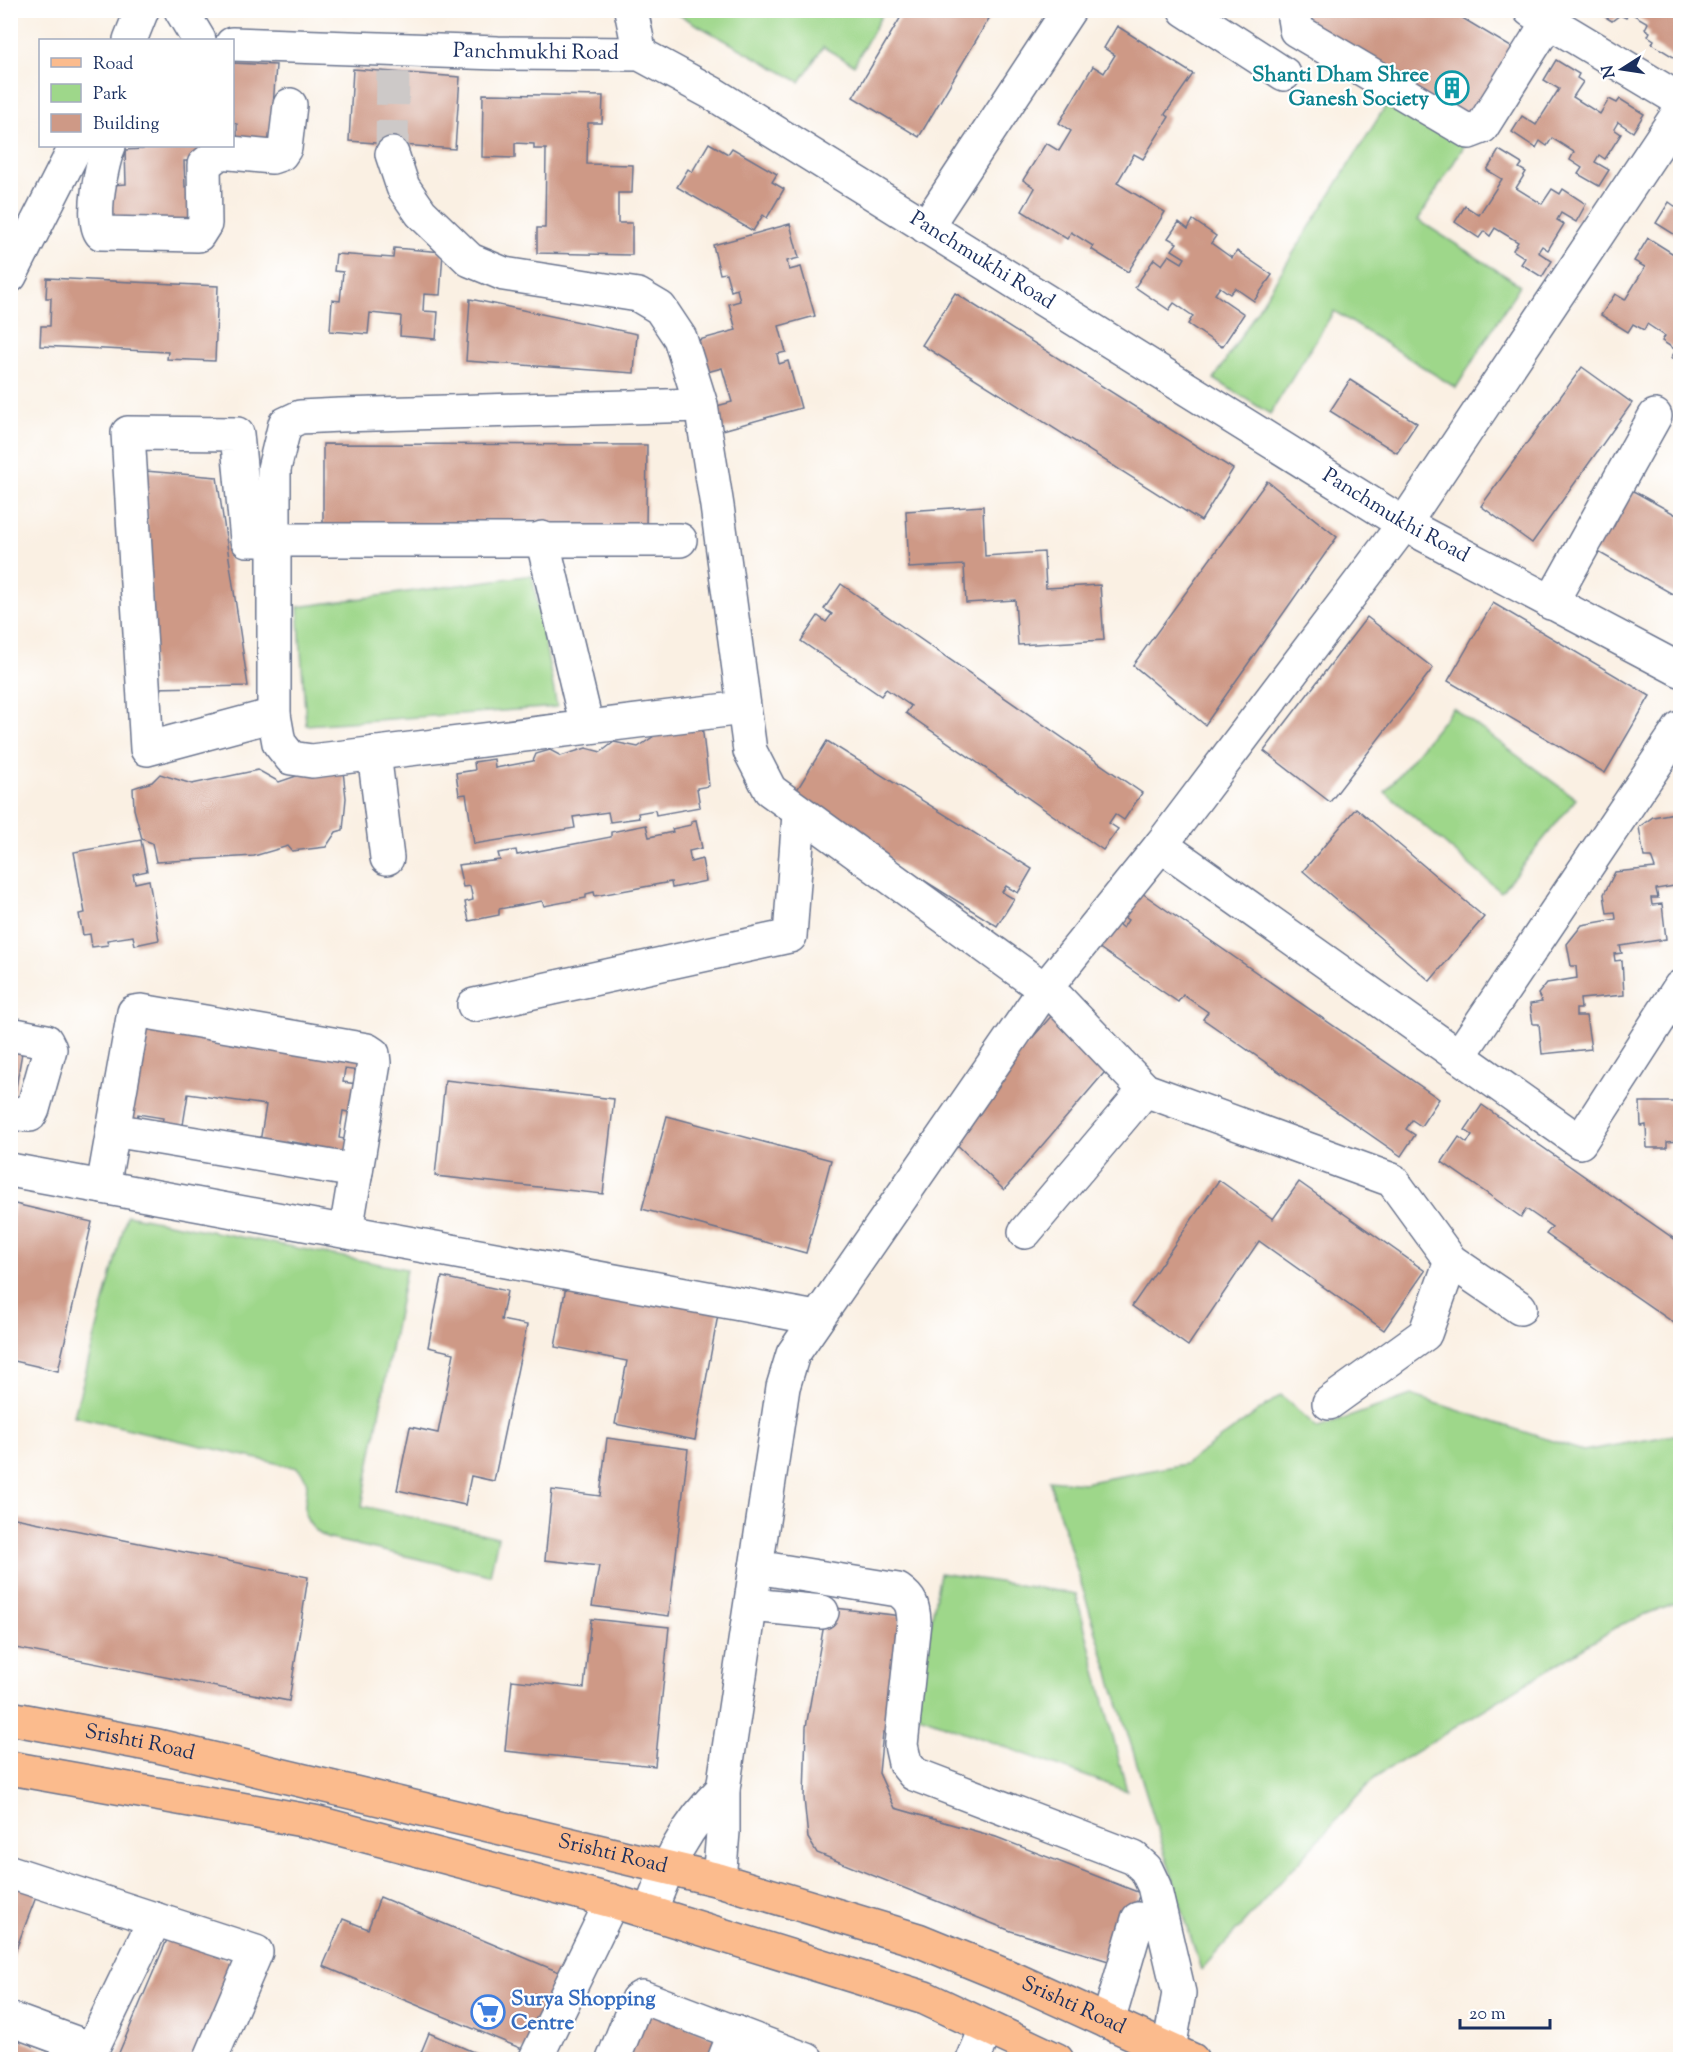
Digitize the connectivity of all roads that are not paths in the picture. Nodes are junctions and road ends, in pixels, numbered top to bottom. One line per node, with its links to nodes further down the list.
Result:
1 (142, 10): 8 (street)
2 (180, 10): 9 (street)
3 (631, 10): 11 (street)
4 (1069, 10): 19 (street)
5 (1185, 10): 12 (street)
6 (1298, 10): 7 (street)
7 (1539, 16): 13 (street)
8 (130, 39)
9 (198, 39)
10 (234, 44): 11 (street, Panchmukhi Road)
11 (640, 54): 19 (street, Panchmukhi Road)
12 (1284, 74)
13 (1680, 100)
14 (290, 105): 17 (street)
15 (1680, 111): 23 (street)
16 (75, 147): 20 (street)
17 (109, 147)
18 (392, 154): 21 (street)
19 (926, 227): 23 (street, Panchmukhi Road)
20 (10, 276)
21 (701, 405): 25 (street); 29 (street)
22 (1655, 416): 27 (street)
23 (1404, 524): 27 (street, Panchmukhi Road); 35 (street)
24 (542, 538): 25 (street); 26 (street); 31 (street)
25 (274, 539): 30 (street); 30 (street)
26 (680, 540)
27 (1551, 603): 28 (street, Panchmukhi Road)
28 (1680, 669)
29 (743, 708): 31 (street); 34 (street)
30 (274, 715): 33 (street)
31 (587, 727): 33 (street)
32 (1680, 728): 41 (street)
33 (374, 753): 36 (street)
34 (799, 814): 38 (street); 39 (street)
35 (1161, 845): 38 (street); 41 (street)
36 (387, 858)
37 (1680, 987): 41 (street)
38 (1045, 989): 42 (street); 52 (street)
39 (474, 1005)
40 (10, 1034): 43 (street)
41 (1459, 1056)
42 (1145, 1090): 49 (street); 50 (street)
43 (12, 1122)
44 (113, 1130): 46 (street); 46 (street); 47 (street)
45 (10, 1170): 47 (street)
46 (356, 1171): 48 (street)
47 (103, 1187): 48 (street)
48 (346, 1231): 52 (street)
49 (1025, 1232)
50 (1451, 1261): 51 (street); 53 (street)
51 (1520, 1308)
52 (816, 1318): 54 (street)
53 (1329, 1403)
54 (756, 1567): 55 (street); 75 (street)
55 (752, 1605): 56 (street); 60 (street)
56 (822, 1612)
57 (10, 1718): 58 (main road, Srishti Road)
58 (158, 1746): 61 (main road); 62 (main road, Srishti Road)
59 (10, 1768): 61 (main road)
60 (723, 1789): 63 (street); 65 (street)
61 (147, 1793): 66 (main road)
62 (596, 1850): 63 (main road, Srishti Road); 66 (main road)
63 (667, 1867): 65 (main road, Srishti Road); 67 (street)
64 (10, 1872): 68 (street)
65 (719, 1880): 71 (main road, Srishti Road)
66 (598, 1897): 67 (main road); 77 (street)
67 (650, 1913): 72 (main road)
68 (155, 1919): 74 (street); 76 (street)
69 (1138, 1919): 71 (street)
70 (10, 2019): 74 (street)
71 (1108, 2022): 75 (main road, Srishti Road)
72 (987, 2027): 80 (street); 81 (main road)
73 (729, 2046): 78 (street); 79 (street)
74 (90, 2054)
75 (1180, 2054)
76 (210, 2060)
77 (535, 2060)
78 (613, 2060)
79 (807, 2060)
80 (973, 2060)
81 (1057, 2060)

